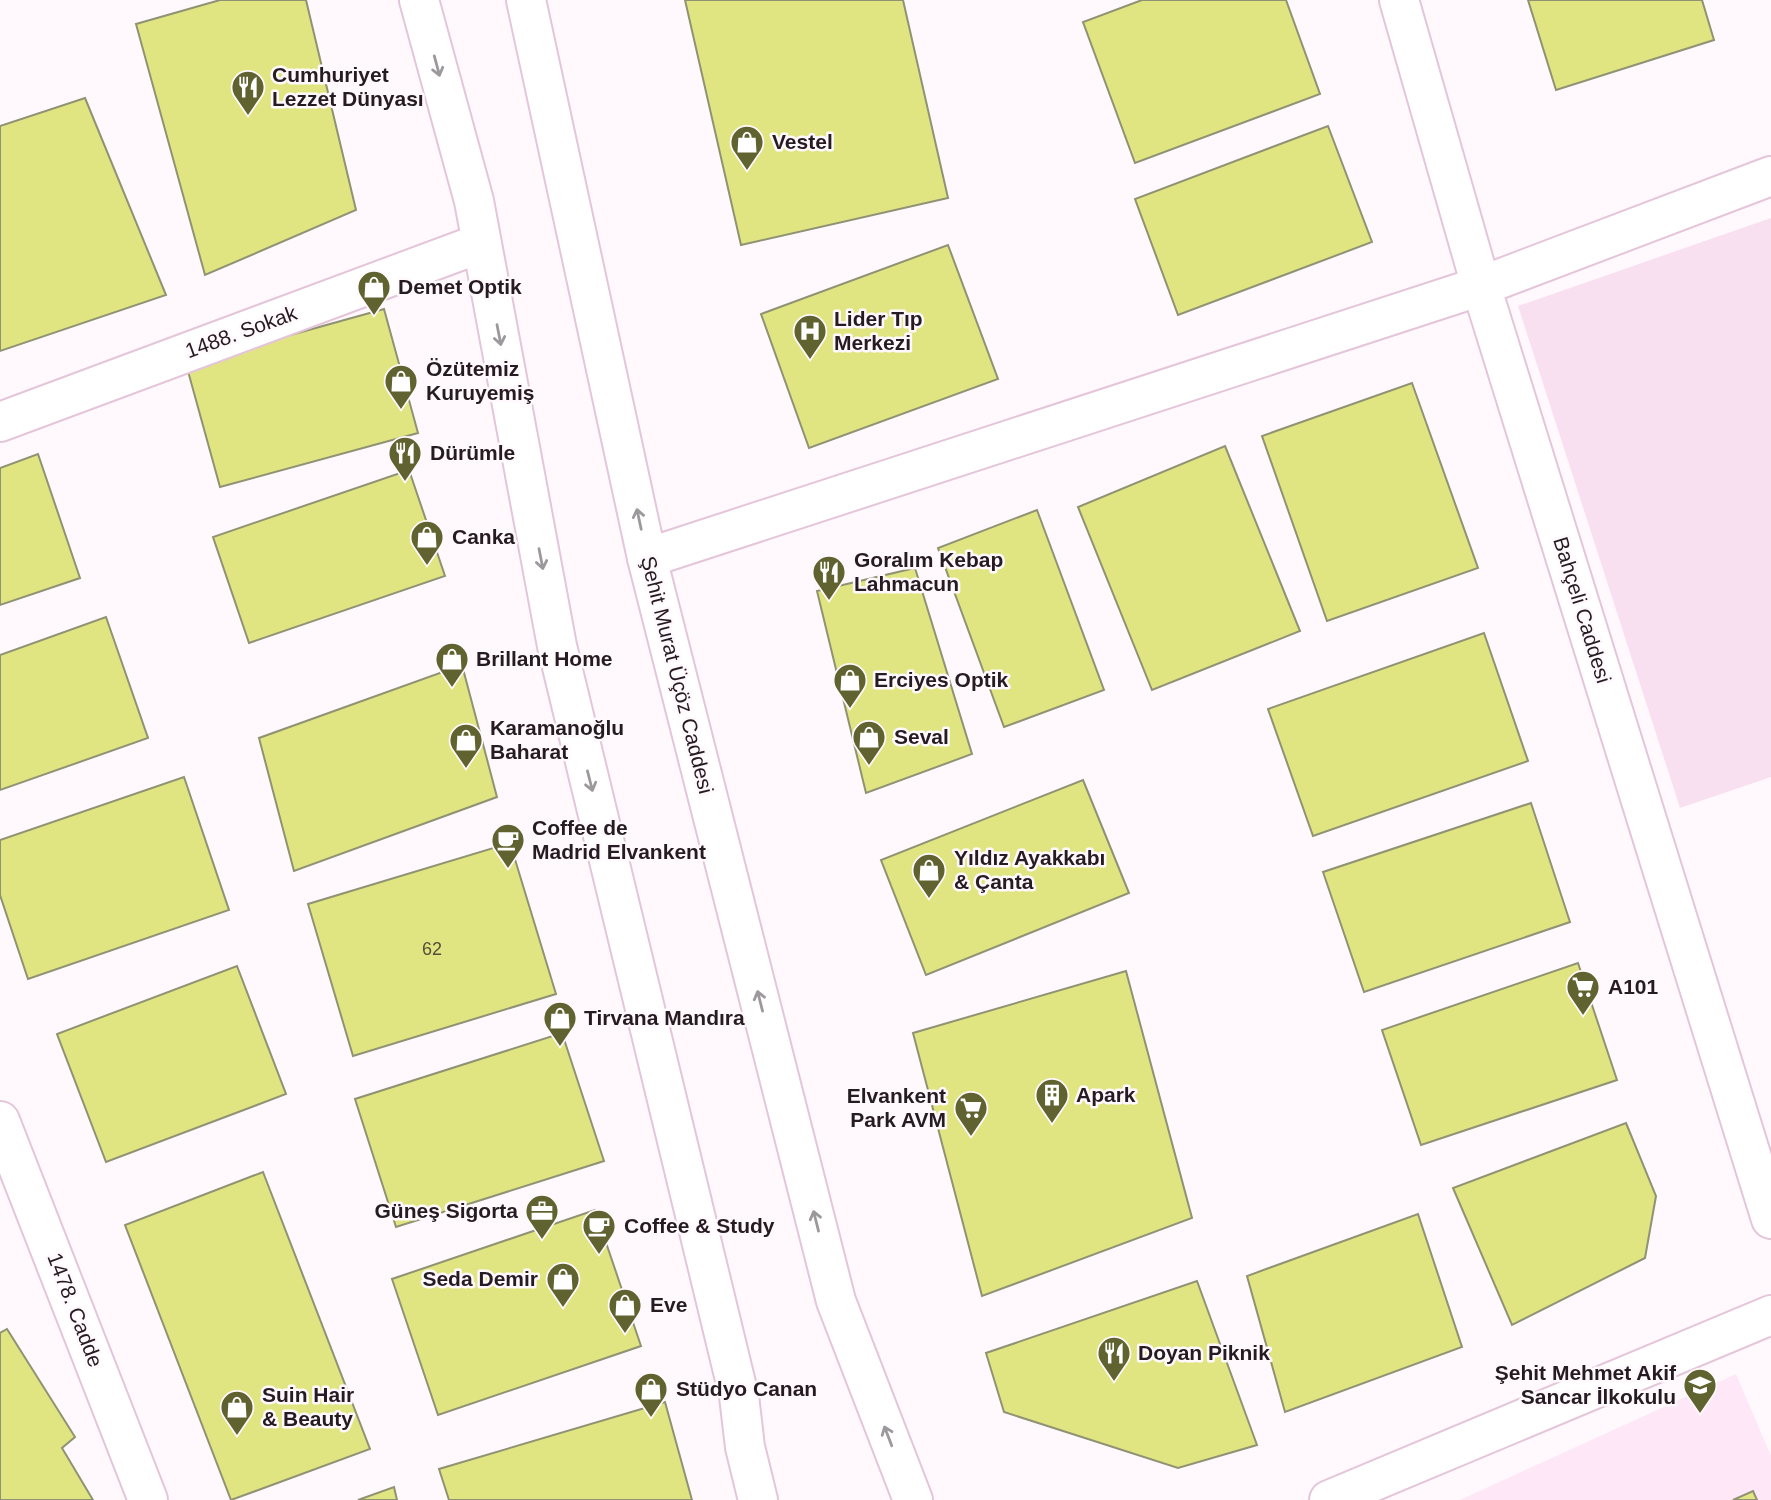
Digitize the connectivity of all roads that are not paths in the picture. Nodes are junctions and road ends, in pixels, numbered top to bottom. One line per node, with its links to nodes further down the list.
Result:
1 (419, 0): 5 (street, one-way to 5)
2 (526, 0): 8 (street, Şehit Murat Üçöz Caddesi, one-way to 2)
3 (1399, 0): 6 (street, Bahçeli Caddesi)
4 (1771, 176): 6 (street)
5 (481, 243): 7 (street, 1488. Sokak); 13 (street, one-way to 13)
6 (1481, 286): 8 (street); 10 (street, Bahçeli Caddesi)
7 (0, 422)
8 (647, 558): 14 (street, Şehit Murat Üçöz Caddesi, one-way to 8)
9 (0, 1121): 12 (street, 1478. Cadde)
10 (1771, 1219)
11 (1771, 1315): 15 (street)
12 (148, 1500)
13 (758, 1500)
14 (913, 1500)
15 (1329, 1500)

